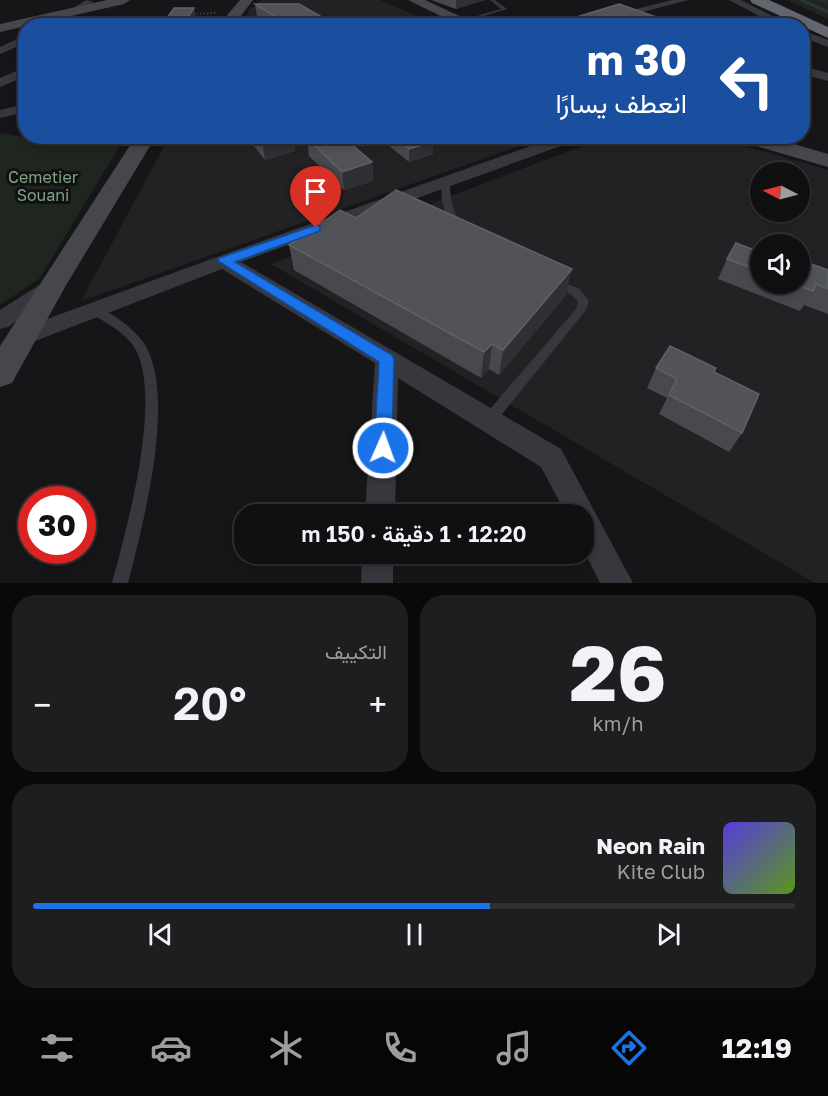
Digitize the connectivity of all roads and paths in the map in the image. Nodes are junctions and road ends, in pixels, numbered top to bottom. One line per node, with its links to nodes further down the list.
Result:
1 (124, 0): 11 (main road)
2 (247, 0): 14 (main road)
3 (404, 0): 21 (main road)
4 (414, 0): 22 (main road)
5 (492, 0): 23 (lane)
6 (684, 0): 13 (street)
7 (734, 0): 26 (street)
8 (757, 0): 27 (highway)
9 (769, 0): 28 (highway)
10 (822, 0): 12 (path)
11 (92, 3): 17 (main road); 18 (main road); 19 (street)
12 (828, 3)
13 (627, 12): 24 (street); 25 (street)
14 (234, 13): 15 (path); 20 (main road)
15 (186, 14)
16 (18, 18): 30 (main road)
17 (19, 18)
18 (34, 18)
19 (64, 18)
20 (231, 18)
21 (450, 18)
22 (452, 18)
23 (481, 18)
24 (604, 18)
25 (642, 18)
26 (771, 18)
27 (796, 18)
28 (808, 18)
29 (810, 19): 34 (highway)
30 (0, 22)
31 (18, 22): 33 (main road)
32 (810, 25): 35 (highway)
33 (0, 27)
34 (828, 27)
35 (828, 33)
36 (810, 36): 38 (street)
37 (18, 42): 39 (street)
38 (828, 44)
39 (0, 51)
40 (810, 72): 42 (street)
41 (18, 74): 43 (street)
42 (828, 77)
43 (2, 81): 44 (street)
44 (18, 89)
45 (18, 110): 46 (street)
46 (0, 114)
47 (141, 144): 57 (main road)
48 (553, 144): 53 (street)
49 (770, 144): 52 (main road)
50 (791, 144): 51 (main road)
51 (828, 154)
52 (828, 161)
53 (446, 182): 54 (lane); 55 (street)
54 (466, 232)
55 (224, 261): 58 (street); 61 (street)
56 (546, 278): 63 (lane)
57 (51, 287): 59 (street); 60 (main road)
58 (93, 310): 60 (street); 68 (lane)
59 (0, 321)
60 (22, 337): 62 (main road)
61 (387, 359): 63 (street); 64 (street)
62 (0, 374)
63 (488, 420): 65 (street)
64 (380, 504)
65 (575, 504)
66 (594, 539): 70 (street)
67 (378, 564): 69 (street)
68 (120, 583)
69 (377, 583)
70 (617, 583)

